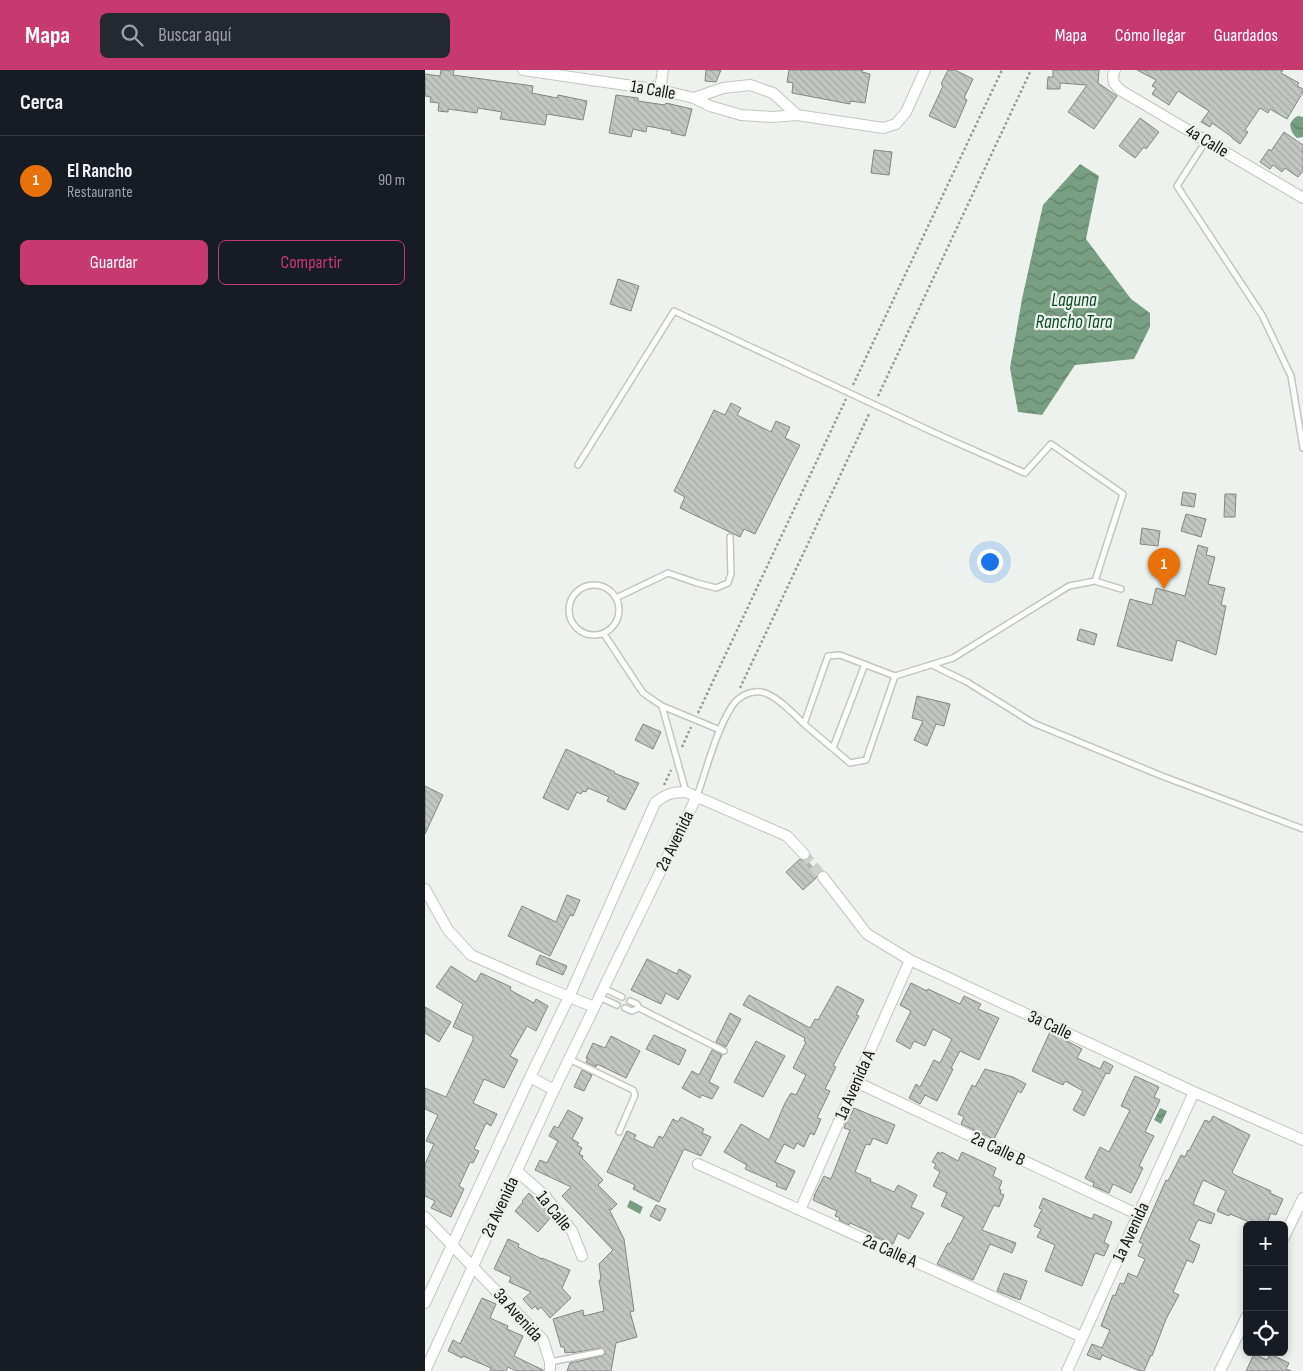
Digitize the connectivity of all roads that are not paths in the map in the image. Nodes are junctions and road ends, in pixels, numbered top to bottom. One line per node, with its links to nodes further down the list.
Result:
1 (523, 70): 5 (street, 1a Calle)
2 (663, 70): 5 (street)
3 (925, 70): 7 (street, 1a Calle)
4 (1115, 70): 8 (street, 4a Calle)
5 (660, 90): 6 (street, 1a Calle)
6 (694, 98): 7 (street, 1a Calle); 7 (street, 1a Calle)
7 (797, 115)
8 (1207, 141): 9 (street, 4a Calle); 10 (lane)
9 (1303, 198)
10 (1303, 448)
11 (578, 465): 13 (lane)
12 (730, 537): 15 (lane)
13 (1095, 581): 14 (lane); 18 (lane)
14 (1121, 589)
15 (616, 598): 16 (lane); 16 (lane)
16 (604, 634): 20 (lane)
17 (865, 664): 19 (lane); 21 (lane); 23 (lane)
18 (932, 665): 19 (lane); 26 (lane)
19 (895, 676): 23 (lane)
20 (662, 706): 22 (lane); 24 (lane)
21 (805, 724): 22 (lane); 23 (lane)
22 (720, 730): 25 (lane)
23 (833, 748)
24 (686, 792): 25 (street, 2a Avenida); 32 (street, 2a Avenida)
25 (697, 796): 27 (street); 31 (street, 2a Avenida)
26 (1303, 829)
27 (804, 854)
28 (823, 877): 30 (street, 3a Calle)
29 (425, 889): 32 (street)
30 (911, 960): 42 (street, 1a Avenida A); 44 (street, 3a Calle)
31 (601, 993): 33 (lane); 35 (lane); 36 (street, 2a Avenida)
32 (569, 997): 36 (street); 41 (street, 2a Avenida)
33 (622, 997)
34 (629, 1001): 38 (lane)
35 (617, 1005)
36 (594, 1007): 40 (street, 2a Avenida)
37 (625, 1008): 38 (lane)
38 (639, 1008): 39 (lane)
39 (725, 1051)
40 (569, 1059): 43 (street, 2a Avenida); 45 (lane)
41 (530, 1076): 43 (street); 54 (street, 2a Avenida)
42 (856, 1082): 50 (street, 1a Avenida A); 51 (street, 2a Calle B)
43 (554, 1090): 48 (street, 2a Avenida)
44 (1193, 1092): 46 (street, 3a Calle); 51 (street, 1a Avenida)
45 (619, 1132)
46 (1303, 1140)
47 (698, 1164): 50 (street, 2a Calle A)
48 (517, 1171): 55 (street, 1a Calle); 56 (street, 2a Avenida)
49 (1303, 1198): 53 (street)
50 (799, 1210): 59 (street, 2a Calle A)
51 (1139, 1214): 59 (street, 1a Avenida)
52 (425, 1217): 54 (street, 3a Avenida)
53 (1288, 1229)
54 (452, 1246): 56 (street, 3a Avenida); 57 (street, 2a Avenida)
55 (582, 1256)
56 (473, 1266): 61 (street, 3a Avenida); 62 (street, 2a Avenida)
57 (425, 1303)
58 (1243, 1324): 64 (street)
59 (1082, 1337): 63 (street, 1a Avenida)
60 (601, 1352): 61 (lane)
61 (550, 1367)
62 (425, 1371)
63 (1067, 1371)
64 (1220, 1371)

